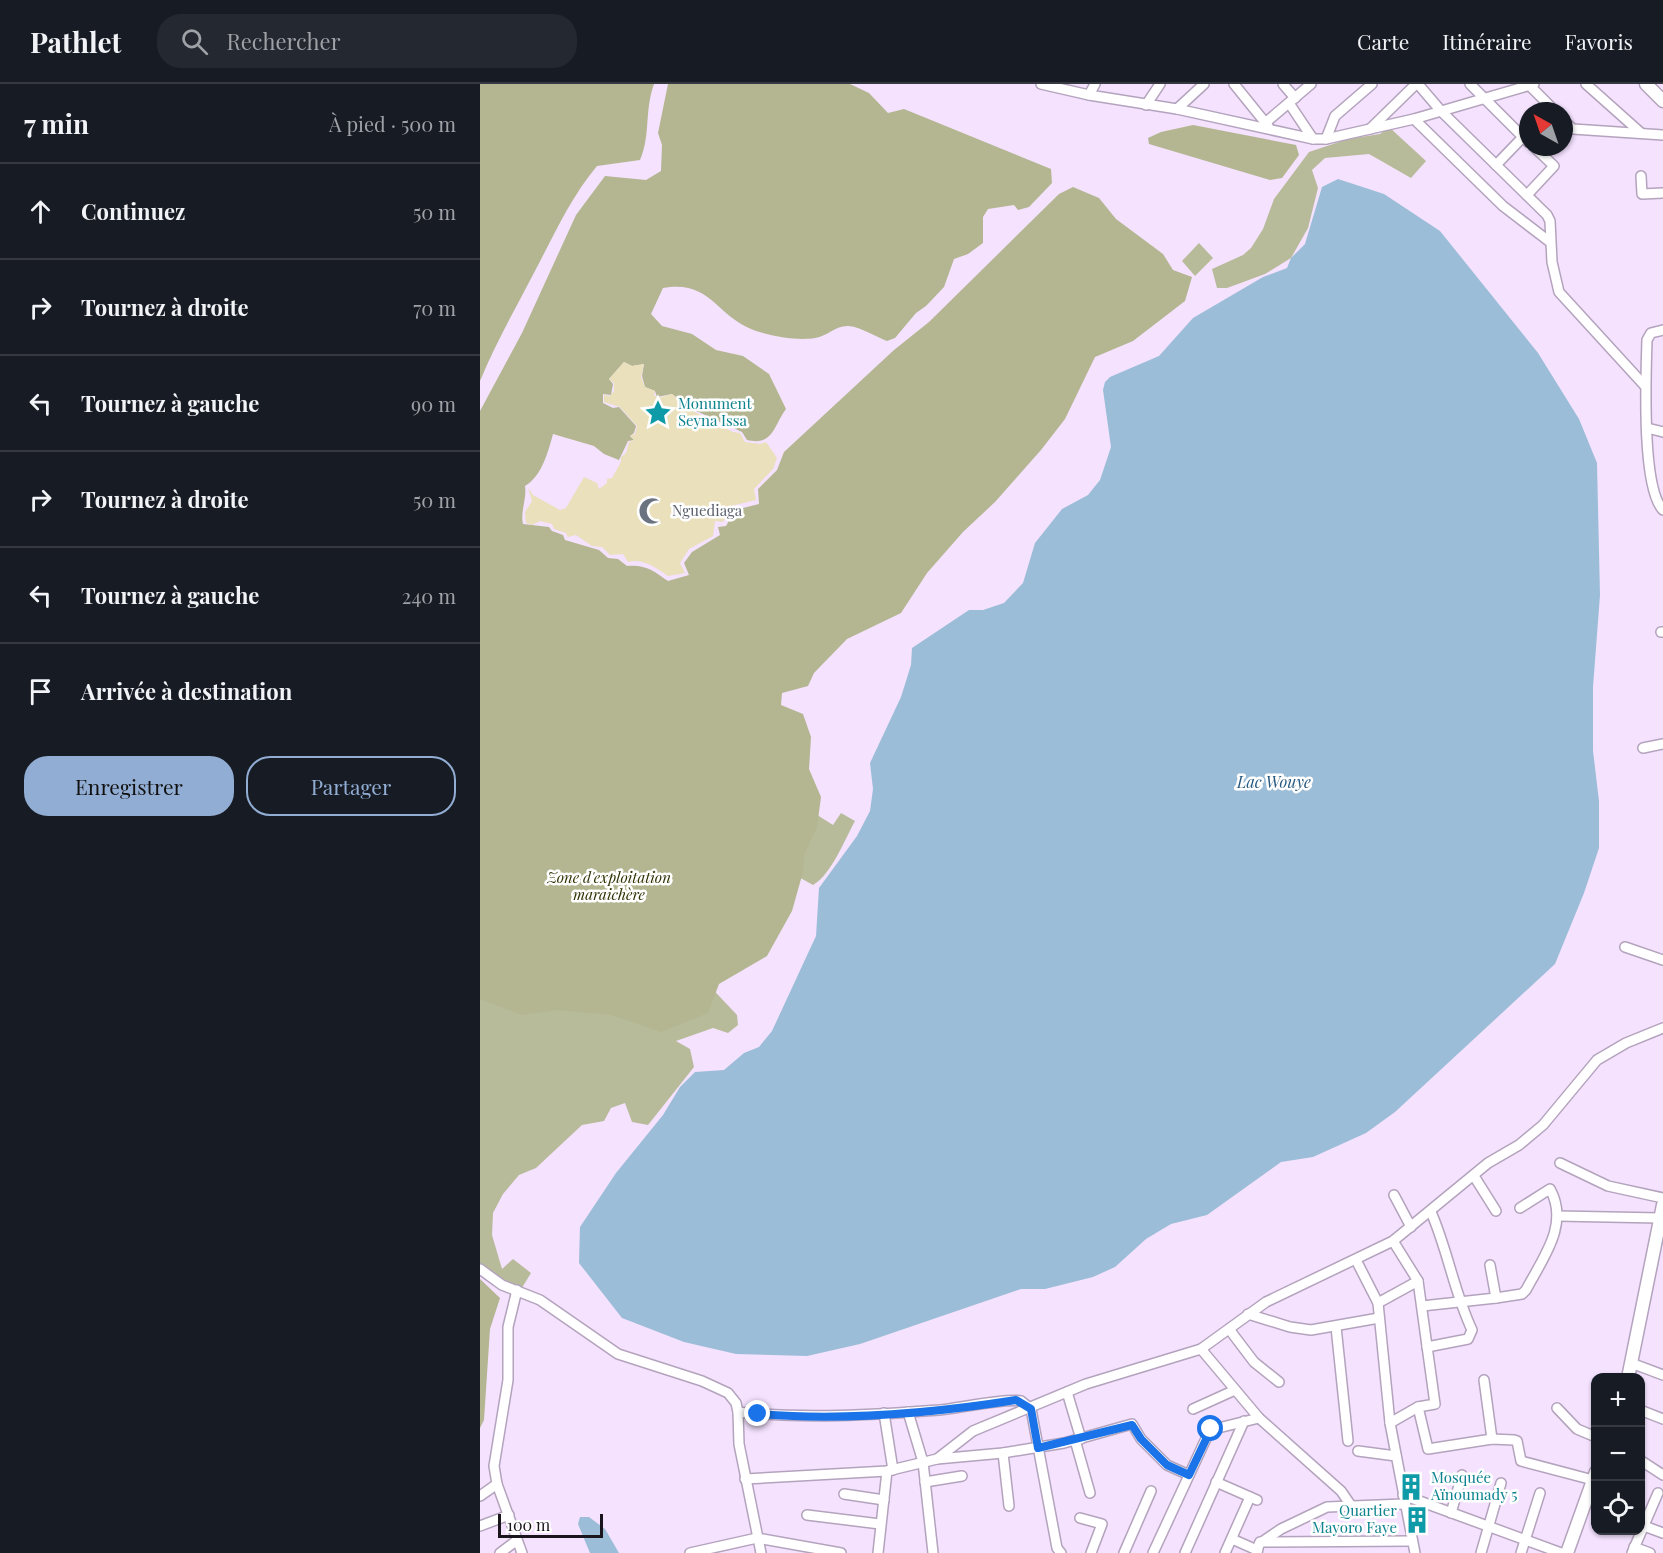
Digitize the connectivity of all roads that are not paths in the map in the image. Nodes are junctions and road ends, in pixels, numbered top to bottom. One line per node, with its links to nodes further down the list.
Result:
1 (1041, 84): 14 (street)
2 (1095, 84): 14 (street)
3 (1160, 84): 19 (street)
4 (1204, 84): 20 (street)
5 (1234, 84): 23 (street)
6 (1283, 84): 16 (street)
7 (1311, 84): 16 (street)
8 (1371, 84): 30 (street)
9 (1417, 84): 21 (street); 24 (street)
10 (1470, 84): 15 (street)
11 (1530, 84): 15 (street); 17 (street)
12 (1586, 84): 27 (street)
13 (1646, 84): 18 (main road)
14 (1089, 95): 19 (street)
15 (1483, 99): 21 (street); 26 (street)
16 (1292, 100): 23 (street); 29 (street)
17 (1547, 102)
18 (1663, 102)
19 (1146, 105): 20 (street)
20 (1178, 109): 23 (street)
21 (1441, 111): 22 (street); 33 (street)
22 (1414, 119): 24 (street); 37 (street)
23 (1268, 127): 29 (street)
24 (1370, 129): 30 (street)
25 (1573, 129): 27 (street)
26 (1519, 132)
27 (1641, 134): 28 (street)
28 (1663, 135)
29 (1313, 139): 30 (street)
30 (1326, 139)
31 (1519, 145): 33 (street)
32 (1543, 156): 36 (street)
33 (1496, 165): 36 (street)
34 (1641, 176): 35 (street)
35 (1663, 193)
36 (1527, 195): 37 (street)
37 (1550, 243): 39 (street)
38 (1663, 330): 39 (street)
39 (1646, 386): 40 (street)
40 (1647, 428): 41 (street); 42 (street)
41 (1663, 432)
42 (1663, 510)
43 (1663, 744): 44 (street)
44 (1643, 748)
45 (1624, 947): 46 (street)
46 (1663, 960)
47 (1663, 1028): 49 (street)
48 (1560, 1163): 51 (street)
49 (1474, 1176): 53 (street); 55 (street)
50 (1394, 1196): 57 (street)
51 (1663, 1198)
52 (1520, 1208): 56 (street)
53 (1496, 1211)
54 (1662, 1211): 56 (street); 74 (main road)
55 (1431, 1212): 57 (street); 65 (street)
56 (1557, 1216): 64 (street)
57 (1411, 1227): 58 (street)
58 (1393, 1241): 59 (street); 62 (street)
59 (1356, 1260): 66 (street); 68 (street)
60 (1490, 1265): 64 (street)
61 (480, 1269): 63 (street)
62 (1418, 1281): 66 (street); 67 (street)
63 (517, 1290): 86 (street); 115 (street)
64 (1496, 1298): 65 (street)
65 (1458, 1302): 67 (street); 72 (street)
66 (1378, 1303): 69 (street)
67 (1422, 1306): 72 (street)
68 (1248, 1314): 70 (street); 71 (street)
69 (1379, 1318): 70 (street); 92 (street)
70 (1336, 1327): 96 (street)
71 (1229, 1329): 73 (street); 78 (street)
72 (1427, 1347): 81 (street)
73 (1201, 1349): 79 (street); 80 (street)
74 (1631, 1363): 75 (main road); 76 (street)
75 (1629, 1373)
76 (1663, 1375)
77 (1484, 1380): 94 (street)
78 (1279, 1382)
79 (1235, 1390): 84 (street); 90 (street)
80 (1067, 1392): 83 (street); 95 (street)
81 (1418, 1407): 92 (street); 94 (street)
82 (1557, 1408): 93 (street)
83 (1031, 1409): 87 (street); 97 (street); 101 (street)
84 (1193, 1409)
85 (1645, 1411): 89 (street)
86 (738, 1412): 88 (street); 110 (street)
87 (908, 1412): 88 (street); 102 (street)
88 (884, 1413): 104 (street)
89 (1662, 1416)
90 (1259, 1418): 91 (street); 125 (street)
91 (1244, 1421): 105 (street); 113 (street)
92 (1390, 1423): 100 (street)
93 (1591, 1435)
94 (1492, 1439): 107 (street)
95 (1078, 1440): 97 (street); 105 (street); 117 (street)
96 (1348, 1442)
97 (1038, 1448): 99 (street); 156 (street)
98 (1358, 1451): 100 (street)
99 (1002, 1453): 101 (street); 124 (street)
100 (1396, 1456): 122 (street)
101 (936, 1459): 102 (street)
102 (923, 1462): 104 (street); 112 (street)
103 (1645, 1463): 108 (street)
104 (890, 1471): 110 (street); 123 (street)
105 (1189, 1475): 159 (street)
106 (1462, 1475): 127 (street)
107 (1591, 1475)
108 (1663, 1475)
109 (962, 1476): 112 (street)
110 (745, 1479): 139 (street)
111 (1592, 1481): 166 (main road)
112 (926, 1482): 155 (street)
113 (1216, 1482): 140 (street); 160 (street)
114 (1501, 1483): 136 (street)
115 (497, 1484): 121 (street); 128 (street)
116 (1151, 1491): 158 (street)
117 (1090, 1493)
118 (1540, 1493): 142 (street)
119 (1658, 1493): 132 (street)
120 (844, 1494): 123 (street)
121 (480, 1496)
122 (1404, 1499): 125 (street); 127 (street); 143 (street)
123 (884, 1500): 131 (street)
124 (1009, 1506)
125 (1352, 1506): 133 (street)
126 (1591, 1509): 167 (main road)
127 (1451, 1513): 136 (street)
128 (509, 1515): 134 (street); 141 (street)
129 (807, 1515): 131 (street)
130 (1080, 1518): 157 (street)
131 (880, 1524): 154 (street)
132 (1645, 1524)
133 (1289, 1525): 144 (street); 145 (street)
134 (480, 1526)
135 (1645, 1526): 137 (street)
136 (1488, 1528): 142 (street); 163 (street)
137 (1663, 1533)
138 (1640, 1535): 147 (street)
139 (757, 1538): 146 (street); 148 (street); 152 (street)
140 (1232, 1539): 145 (street); 161 (street)
141 (516, 1540): 149 (street); 150 (street)
142 (1525, 1540): 164 (street); 165 (street)
143 (1412, 1541): 144 (street); 162 (street)
144 (1291, 1542): 145 (street)
145 (1258, 1548)
146 (724, 1549): 151 (street)
147 (1633, 1550): 168 (street)
148 (826, 1552): 153 (street)
149 (500, 1553)
150 (522, 1553)
151 (690, 1553)
152 (760, 1553)
153 (841, 1553)
154 (878, 1553)
155 (933, 1553)
156 (1061, 1553)
157 (1091, 1553)
158 (1124, 1553)
159 (1153, 1553)
160 (1185, 1553)
161 (1225, 1553)
162 (1415, 1553)
163 (1481, 1553)
164 (1521, 1553)
165 (1561, 1553)
166 (1567, 1553)
167 (1576, 1553)
168 (1650, 1553)

